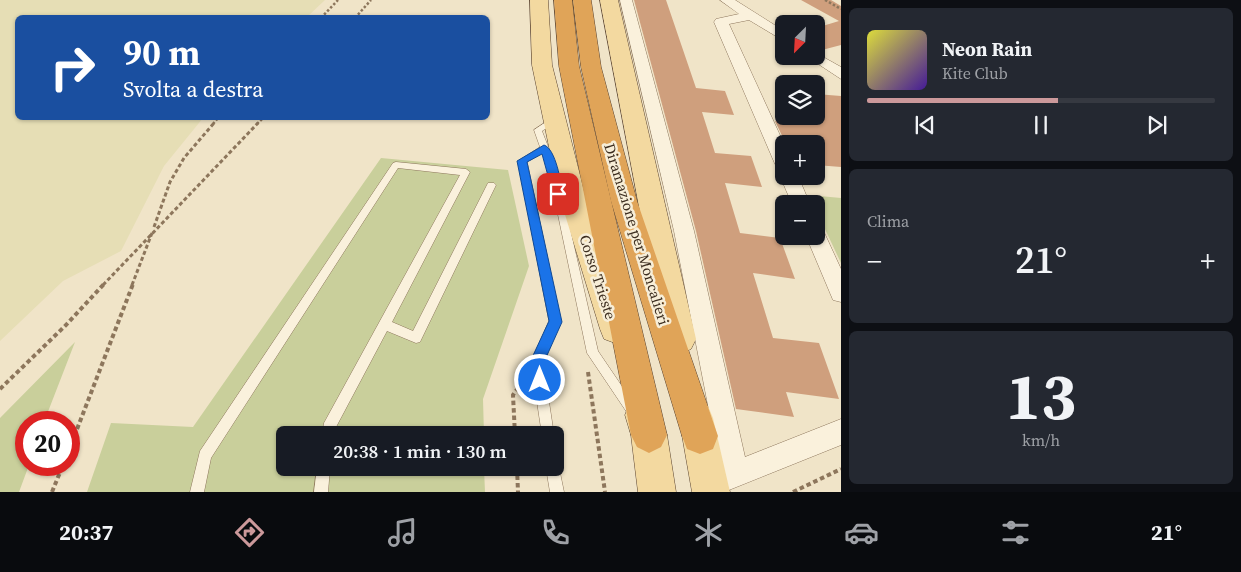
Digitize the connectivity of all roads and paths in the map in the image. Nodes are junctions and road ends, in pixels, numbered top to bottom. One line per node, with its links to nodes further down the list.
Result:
1 (338, 0): 11 (path)
2 (371, 0): 12 (path)
3 (539, 0): 19 (main road, Corso Trieste)
4 (563, 0): 34 (highway, Diramazione per Moncalieri)
5 (582, 0): 35 (highway, Diramazione per Moncalieri)
6 (609, 0): 35 (main road)
7 (626, 0): 41 (street)
8 (726, 0): 13 (street)
9 (825, 0): 10 (path)
10 (841, 8)
11 (324, 15)
12 (358, 15)
13 (750, 16): 14 (street); 20 (street)
14 (775, 31)
15 (825, 64): 16 (street)
16 (841, 74)
17 (216, 120): 23 (path)
18 (261, 120): 23 (path)
19 (555, 120): 21 (lane); 34 (main road, Corso Trieste)
20 (775, 144)
21 (544, 148): 27 (lane); 34 (lane)
22 (492, 185): 26 (lane)
23 (153, 231): 28 (path); 29 (path)
24 (820, 245): 25 (street)
25 (841, 294)
26 (384, 324): 30 (lane); 43 (lane)
27 (538, 361): 31 (path); 32 (lane)
28 (0, 390)
29 (80, 421)
30 (330, 426)
31 (515, 426)
32 (547, 426)
33 (841, 432): 41 (street)
34 (649, 435): 47 (main road, Corso Trieste)
35 (700, 436): 41 (main road)
36 (841, 470): 48 (path)
37 (59, 476): 42 (path)
38 (323, 476): 44 (lane)
39 (517, 476): 45 (path)
40 (554, 476): 46 (lane)
41 (719, 484)
42 (52, 492)
43 (197, 492)
44 (321, 492)
45 (518, 492)
46 (557, 492)
47 (657, 492)
48 (793, 492)

